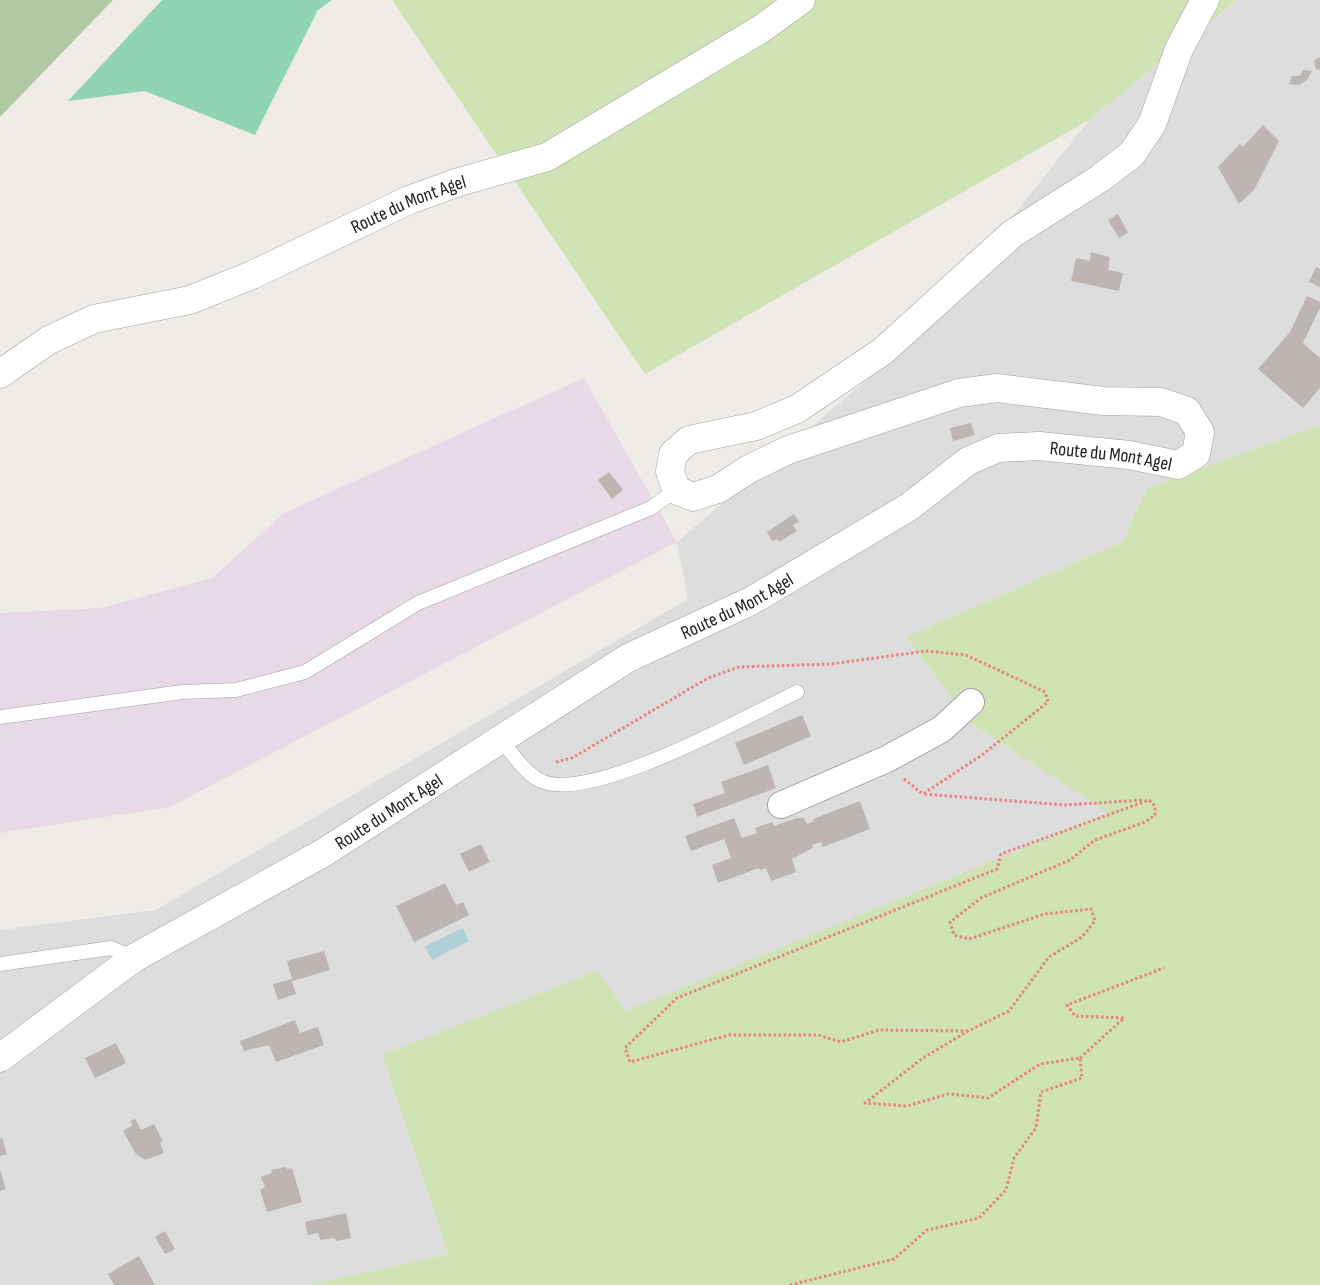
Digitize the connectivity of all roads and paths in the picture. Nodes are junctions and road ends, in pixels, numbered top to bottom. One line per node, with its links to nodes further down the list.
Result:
1 (801, 0): 3 (street, Route du Mont Agel)
2 (1205, 0): 4 (street)
3 (0, 374)
4 (676, 490): 7 (lane); 8 (street, Route du Mont Agel)
5 (798, 692): 9 (lane)
6 (971, 702): 11 (street)
7 (0, 717)
8 (500, 738): 9 (lane); 12 (street, Route du Mont Agel)
9 (528, 770): 10 (path)
10 (1149, 800): 15 (path); 15 (path)
11 (781, 805)
12 (134, 958): 13 (lane); 16 (street, Route du Mont Agel)
13 (0, 964)
14 (1164, 968): 17 (path)
15 (968, 1031): 17 (path)
16 (0, 1058)
17 (1080, 1058): 18 (path)
18 (790, 1285)

